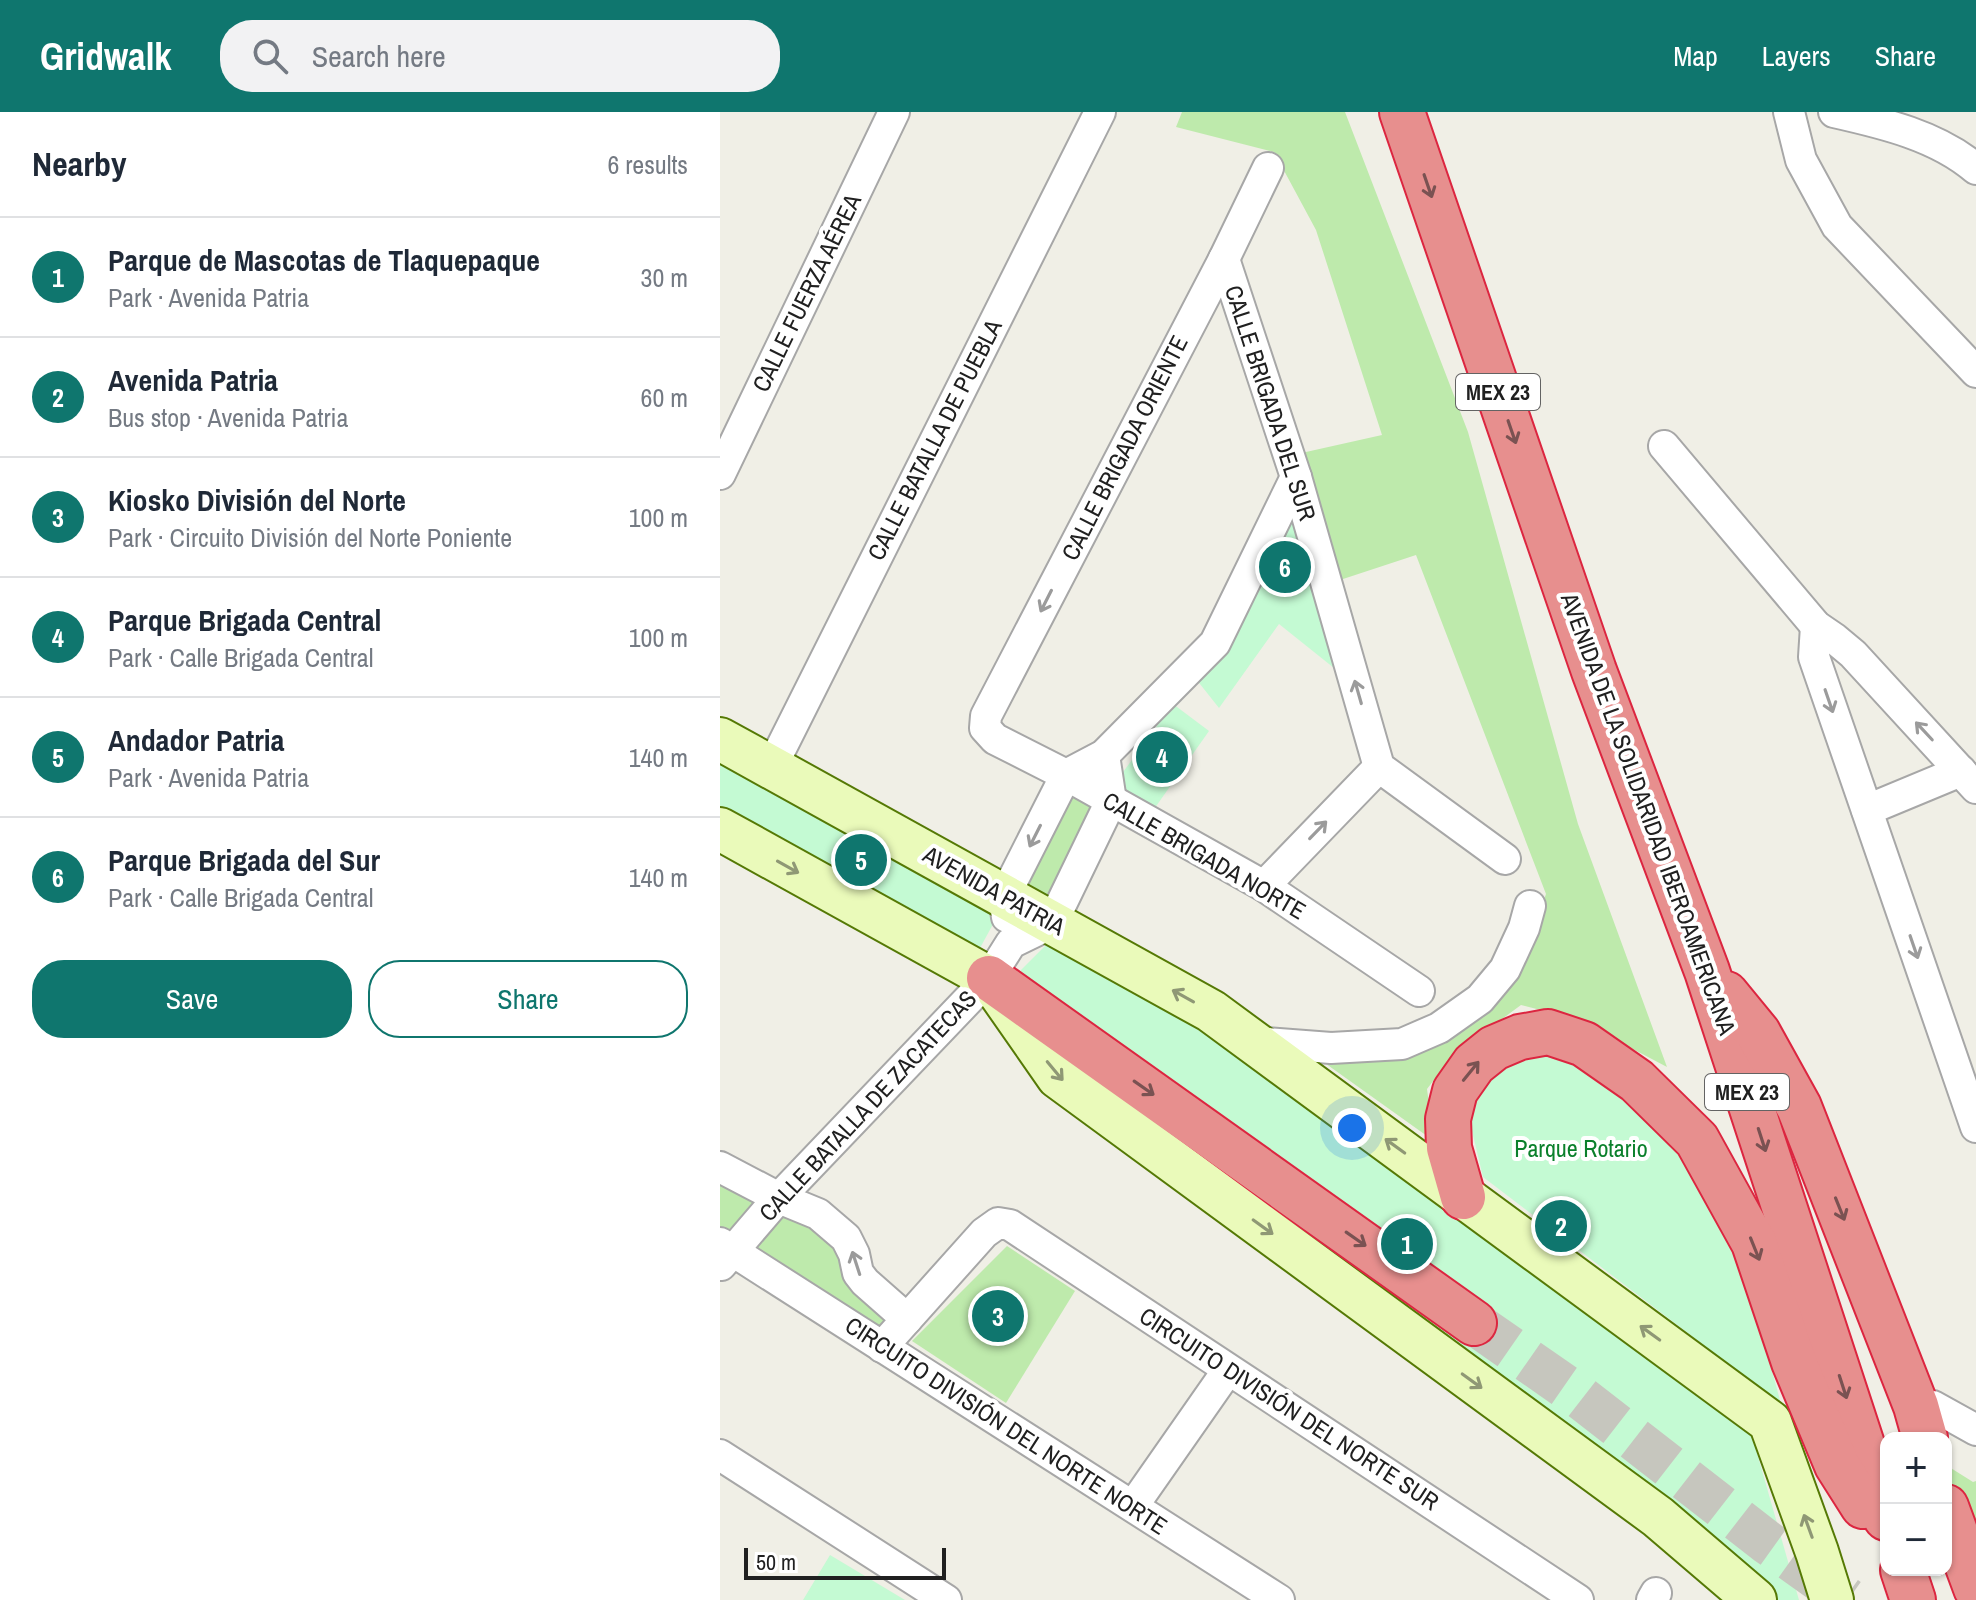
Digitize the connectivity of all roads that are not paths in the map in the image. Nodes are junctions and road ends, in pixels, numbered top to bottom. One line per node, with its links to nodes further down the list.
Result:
1 (894, 112): 11 (street, CALLE FUERZA AÉREA)
2 (1100, 112): 18 (street, CALLE BATALLA DE PUEBLA)
3 (1402, 112): 30 (highway, AVENIDA DE LA SOLIDARIDAD IBEROAMERICANA / MEX 23, one-way to 30)
4 (1789, 112): 9 (street)
5 (1834, 112): 7 (street)
6 (1268, 168): 8 (street, CALLE BRIGADA ORIENTE)
7 (1976, 169)
8 (1224, 259): 12 (street, CALLE BRIGADA DEL SUR); 14 (street, CALLE BRIGADA ORIENTE, one-way to 14)
9 (1976, 372)
10 (1664, 446): 13 (street)
11 (720, 474)
12 (1296, 477): 16 (street); 17 (street, CALLE BRIGADA DEL SUR, one-way to 12)
13 (1816, 626): 20 (street, one-way to 13); 22 (street, one-way to 22)
14 (985, 728): 19 (street, CALLE BRIGADA NORTE)
15 (720, 739): 18 (street, AVENIDA PATRIA)
16 (1104, 755): 19 (street); 21 (street)
17 (1379, 767): 24 (street); 25 (street, one-way to 17)
18 (771, 768): 26 (street, AVENIDA PATRIA)
19 (1066, 775): 21 (street, CALLE BRIGADA NORTE); 26 (street, one-way to 26)
20 (1969, 780): 22 (street)
21 (1111, 801): 25 (street, CALLE BRIGADA NORTE); 28 (street)
22 (1867, 810): 33 (street, one-way to 33)
23 (720, 829): 29 (street, one-way to 29)
24 (1505, 859)
25 (1264, 886): 31 (street, CALLE BRIGADA NORTE)
26 (1004, 897): 28 (street, AVENIDA PATRIA); 29 (street)
27 (1530, 906): 32 (street)
28 (1052, 923): 29 (street, CALLE BATALLA DE ZACATECAS); 32 (street, AVENIDA PATRIA, one-way to 28)
29 (1000, 961): 36 (street, CALLE BATALLA DE ZACATECAS); 39 (highway, one-way to 39); 55 (street, one-way to 55)
30 (1707, 971): 42 (highway, one-way to 42); 45 (highway, AVENIDA DE LA SOLIDARIDAD IBEROAMERICANA / MEX 23, one-way to 45)
31 (1419, 991)
32 (1253, 1042): 35 (street, AVENIDA PATRIA, one-way to 32)
33 (1976, 1127)
34 (720, 1167): 36 (street)
35 (1463, 1197): 48 (highway, one-way to 48); 56 (street, AVENIDA PATRIA, one-way to 35)
36 (779, 1198): 37 (street, CALLE BATALLA DE ZACATECAS); 38 (street, one-way to 36)
37 (724, 1253): 40 (street, CIRCUITO DIVISIÓN DEL NORTE NORTE)
38 (907, 1319): 40 (street); 41 (street, CIRCUITO DIVISIÓN DEL NORTE SUR)
39 (1474, 1323)
40 (882, 1347): 46 (street, CIRCUITO DIVISIÓN DEL NORTE NORTE)
41 (1228, 1370): 46 (street); 54 (street, CIRCUITO DIVISIÓN DEL NORTE SUR)
42 (1921, 1422): 43 (street)
43 (1976, 1430)
44 (720, 1455): 52 (street)
45 (1881, 1504)
46 (1133, 1506): 53 (street, CIRCUITO DIVISIÓN DEL NORTE NORTE)
47 (1952, 1523): 51 (highway)
48 (1880, 1533)
49 (1905, 1576): 57 (highway)
50 (1950, 1576): 58 (highway)
51 (1976, 1588)
52 (946, 1600)
53 (1279, 1600)
54 (1578, 1600)
55 (1755, 1600)
56 (1832, 1600)
57 (1913, 1600)
58 (1953, 1600)

